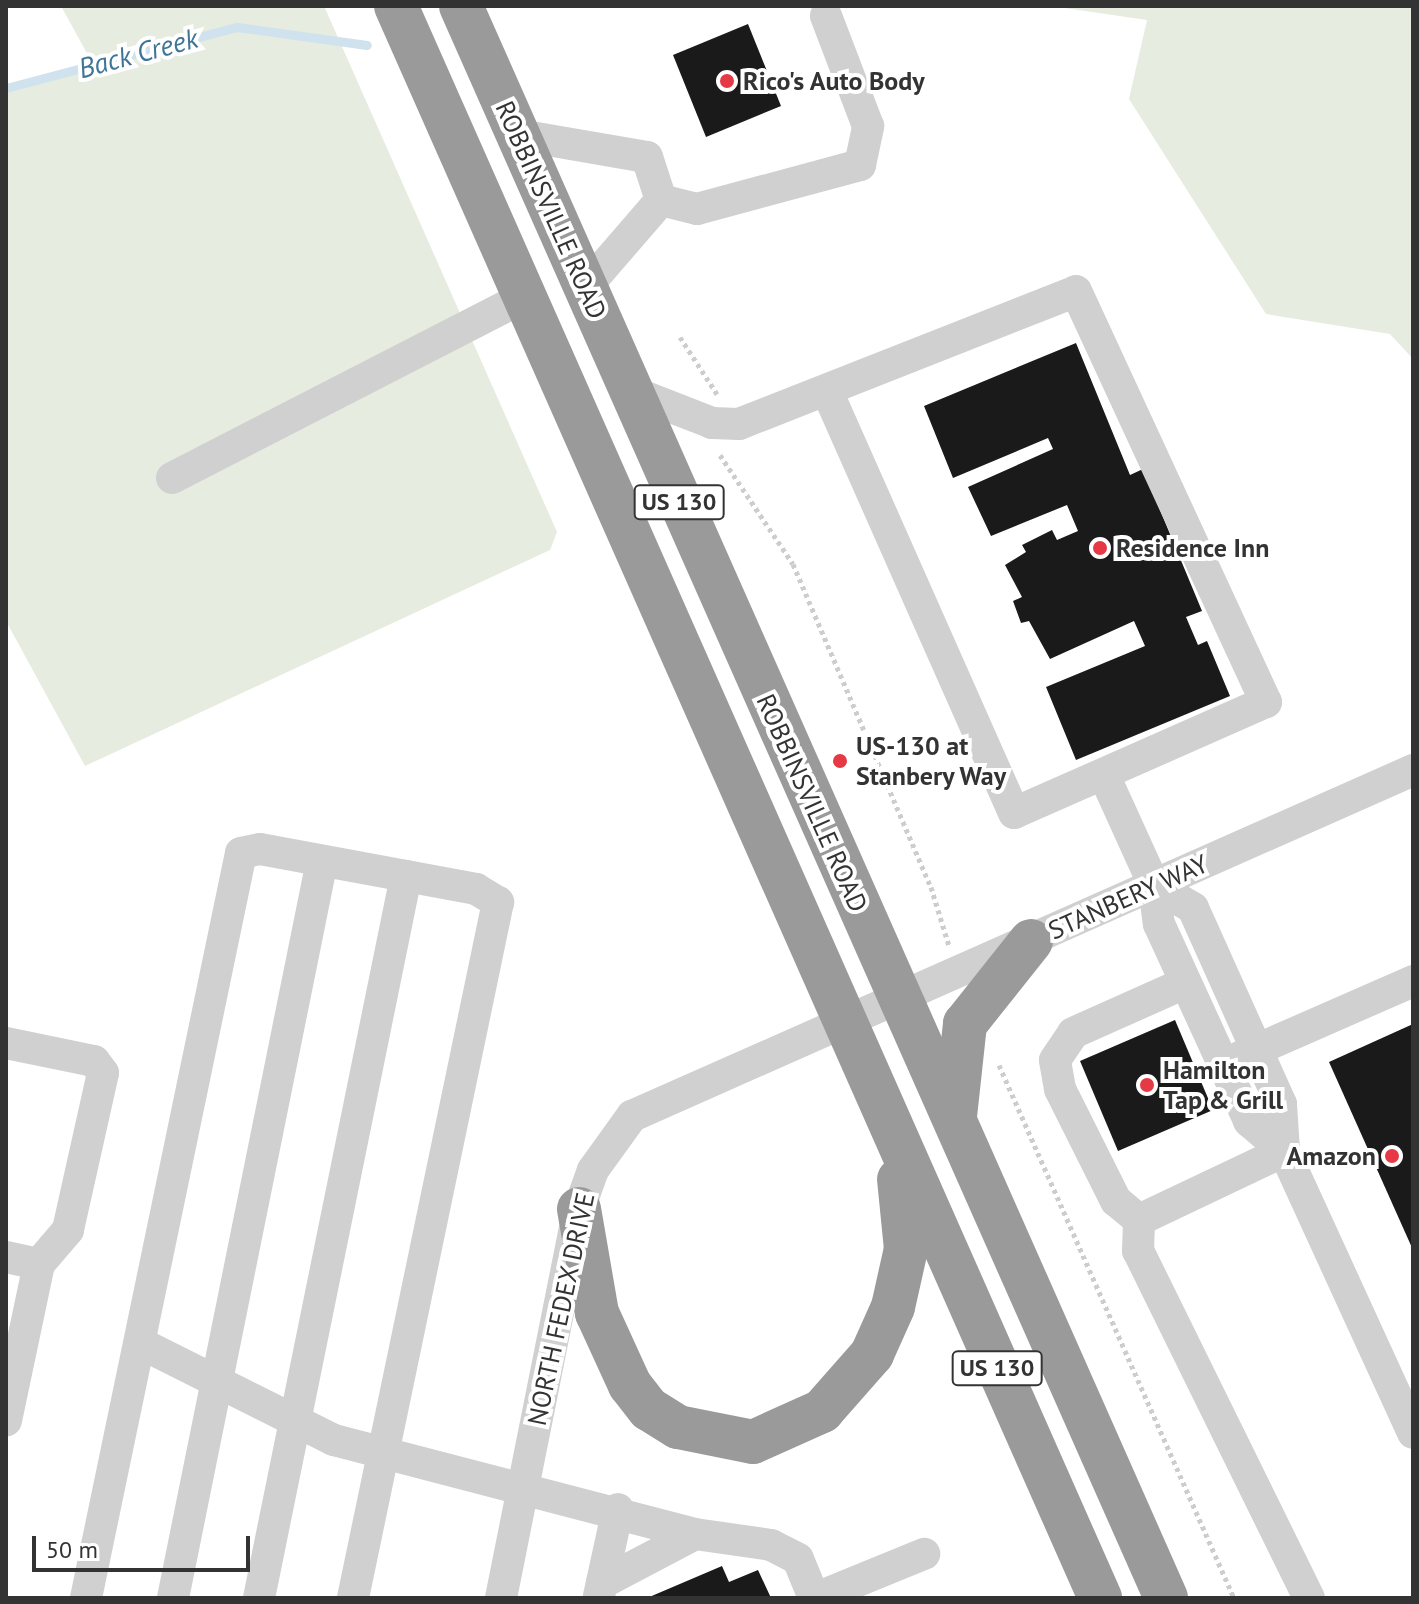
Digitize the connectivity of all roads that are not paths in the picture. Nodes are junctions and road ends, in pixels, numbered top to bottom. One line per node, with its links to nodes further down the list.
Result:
1 (396, 6): 7 (highway, US 130)
2 (461, 6): 4 (highway, ROBBINSVILLE ROAD / US 130)
3 (826, 16): 5 (street)
4 (519, 135): 5 (street); 6 (highway, ROBBINSVILLE ROAD / US 130)
5 (661, 200): 6 (street)
6 (585, 288): 8 (highway, ROBBINSVILLE ROAD / US 130)
7 (526, 296): 10 (street); 20 (highway, US 130)
8 (630, 391): 9 (street); 19 (highway, ROBBINSVILLE ROAD / US 130)
9 (827, 391): 12 (street); 12 (street)
10 (172, 478)
11 (1413, 770): 15 (street, STANBERY WAY)
12 (1104, 775): 15 (street)
13 (322, 861): 14 (street); 31 (street); 32 (street)
14 (406, 876): 34 (street); 36 (street)
15 (1154, 885): 16 (street, STANBERY WAY); 18 (street); 22 (street)
16 (1031, 941): 19 (street, STANBERY WAY); 24 (highway)
17 (1413, 981): 22 (street)
18 (1185, 983): 23 (street); 28 (street)
19 (897, 998): 20 (street, STANBERY WAY); 24 (highway, ROBBINSVILLE ROAD / US 130)
20 (843, 1022): 25 (highway, US 130); 27 (street, NORTH FEDEX DRIVE)
21 (6, 1043): 30 (street)
22 (1258, 1050): 23 (street); 26 (street)
23 (1222, 1063): 26 (street)
24 (955, 1126): 49 (highway, ROBBINSVILLE ROAD / US 130)
25 (894, 1137): 27 (highway); 48 (highway, US 130)
26 (1284, 1151): 28 (street); 35 (street)
27 (579, 1209): 37 (street, NORTH FEDEX DRIVE)
28 (1139, 1220): 50 (street)
29 (6, 1257): 30 (street)
30 (39, 1264): 33 (street)
31 (140, 1343): 32 (street); 42 (street)
32 (217, 1382): 34 (street); 43 (street)
33 (6, 1421)
34 (296, 1422): 36 (street); 44 (street)
35 (1413, 1433)
36 (381, 1454): 37 (street); 45 (street)
37 (522, 1486): 38 (street); 46 (street, NORTH FEDEX DRIVE)
38 (618, 1509): 39 (street); 41 (street)
39 (695, 1534): 41 (street); 47 (street)
40 (924, 1554): 47 (street)
41 (601, 1590)
42 (86, 1598)
43 (173, 1598)
44 (259, 1598)
45 (353, 1598)
46 (501, 1598)
47 (815, 1598)
48 (1100, 1598)
49 (1166, 1598)
50 (1309, 1598)

